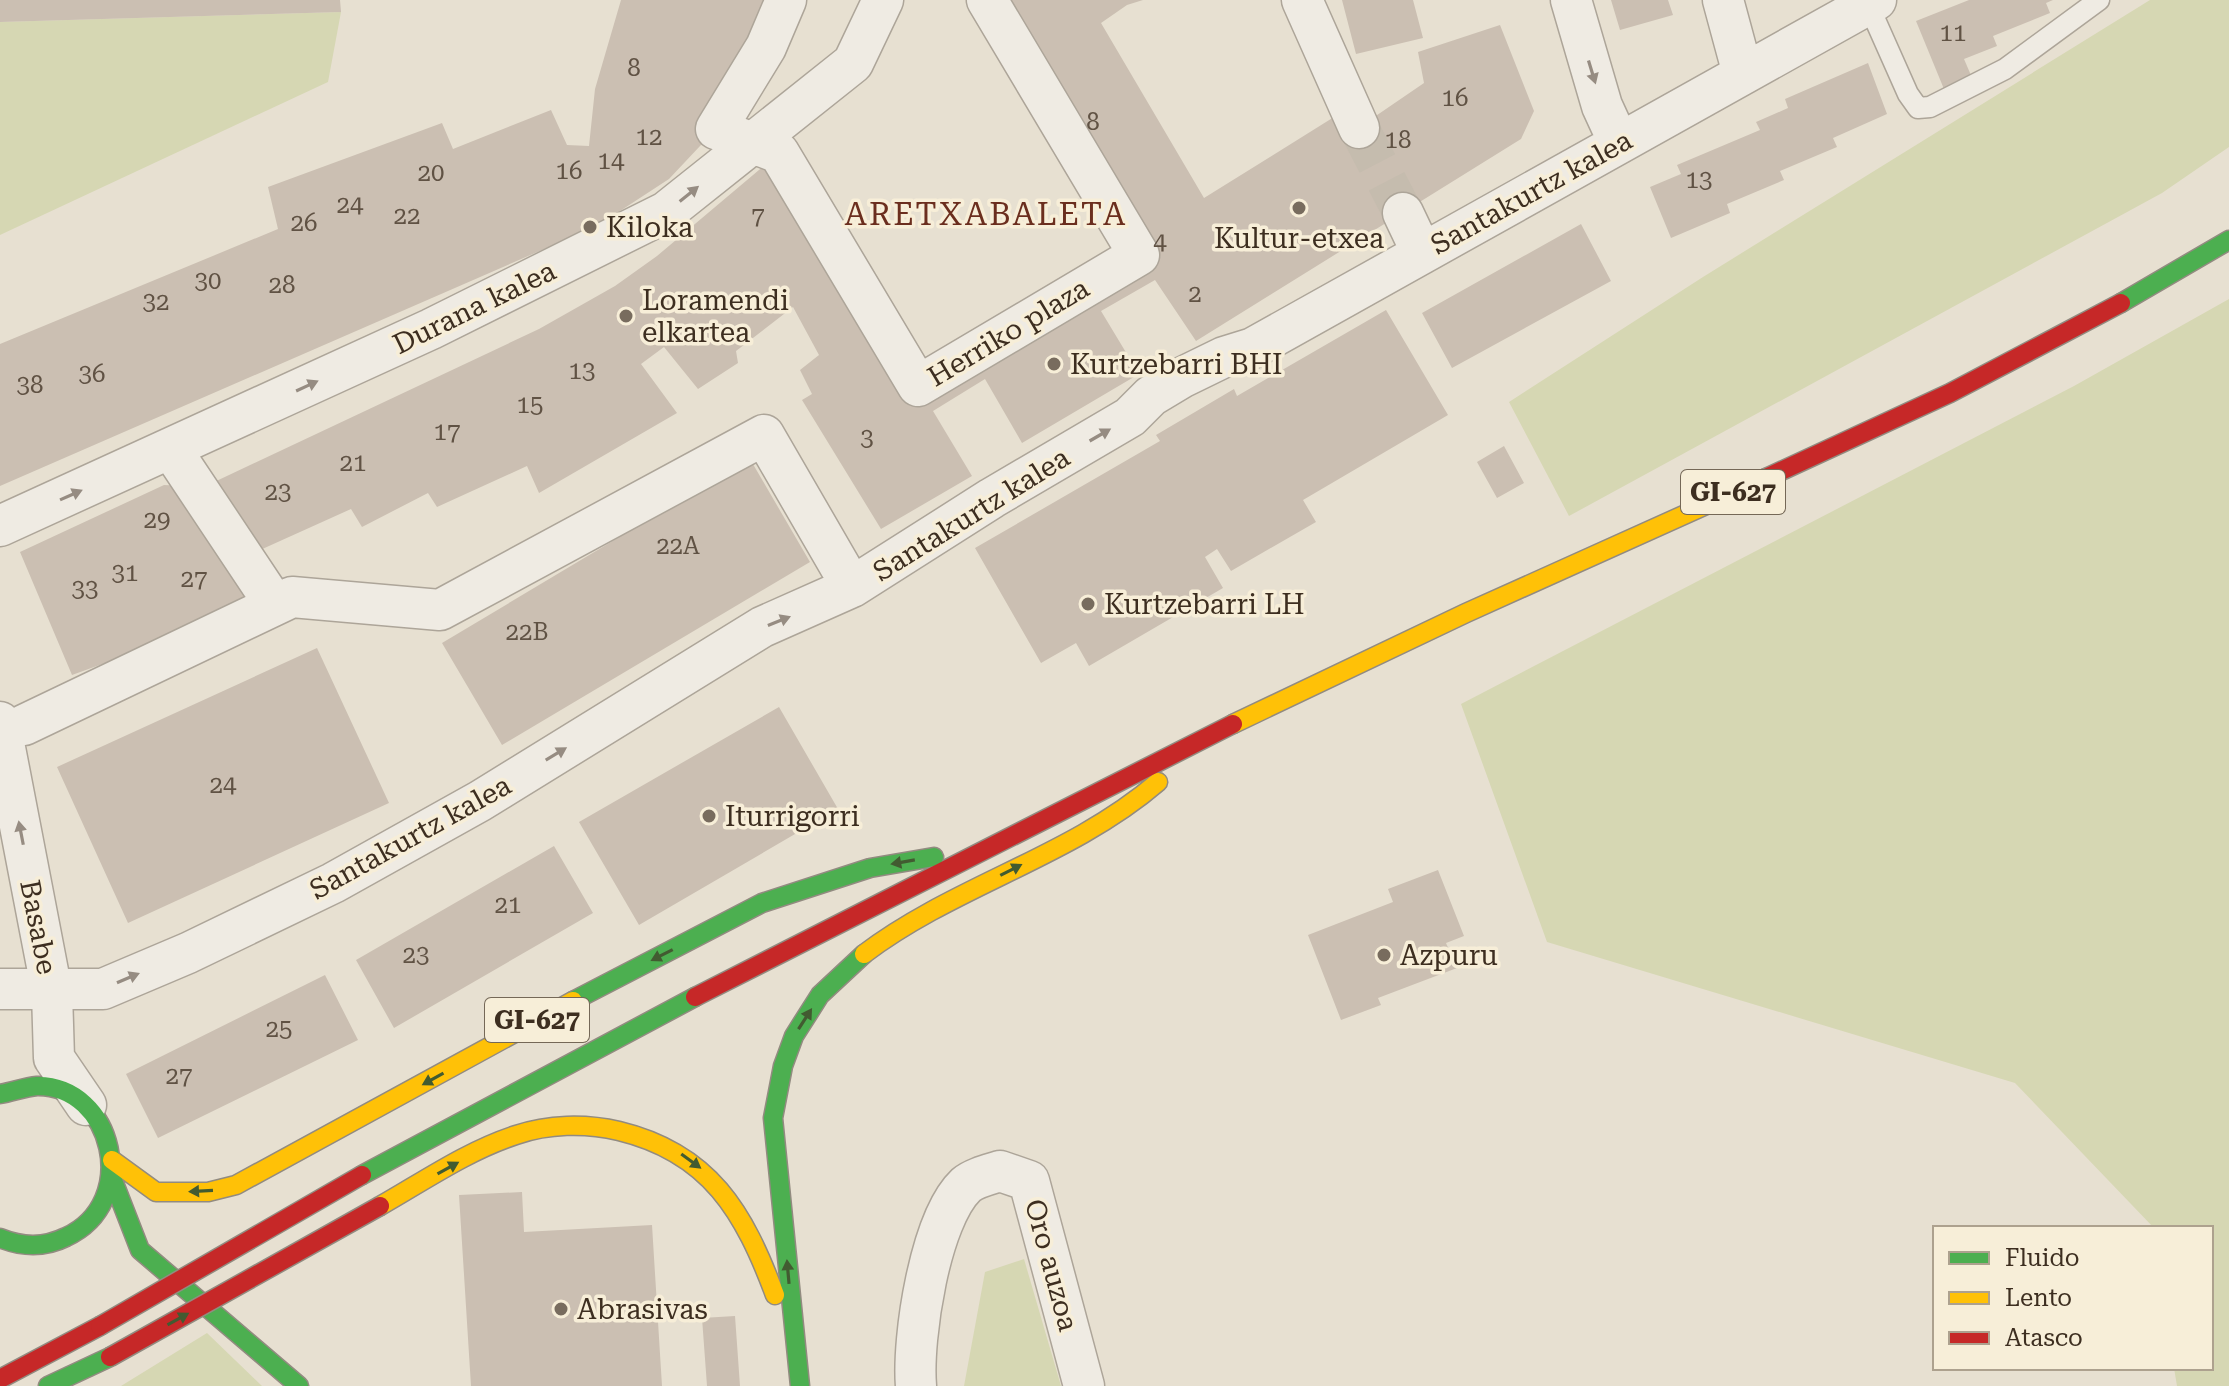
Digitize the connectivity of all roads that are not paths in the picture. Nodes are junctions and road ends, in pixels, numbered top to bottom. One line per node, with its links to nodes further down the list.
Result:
1 (786, 0): 11 (street, Herriko plaza)
2 (883, 0): 11 (street, Durana kalea)
3 (987, 0): 11 (street, Herriko plaza)
4 (1302, 0): 10 (street)
5 (1571, 0): 12 (street, one-way to 12)
6 (1723, 0): 9 (street)
7 (2099, 0): 8 (lane)
8 (1872, 2): 9 (street, Santakurtz kalea)
9 (1743, 74): 12 (street, Santakurtz kalea)
10 (1359, 128)
11 (753, 143): 16 (street, Durana kalea, one-way to 11)
12 (1619, 143): 15 (street, Santakurtz kalea)
13 (1403, 213): 15 (street)
14 (2229, 240): 21 (main road, GI-627)
15 (1422, 253): 18 (street, Santakurtz kalea, one-way to 15)
16 (171, 449): 17 (street, Durana kalea, one-way to 16); 19 (street)
17 (0, 526)
18 (852, 587): 19 (street); 24 (street, Santakurtz kalea, one-way to 18)
19 (275, 605): 20 (street)
20 (12, 723): 24 (street, Basabe, one-way to 20)
21 (1227, 726): 22 (main road, GI-627); 32 (main road, GI-627, one-way to 21)
22 (980, 850): 27 (main road, GI-627, one-way to 27); 33 (main road, GI-627, bridge)
23 (0, 989): 24 (street, Santakurtz kalea)
24 (52, 992): 25 (street, Basabe)
25 (28, 1080): 26 (street)
26 (86, 1105): 27 (main road)
27 (112, 1169): 29 (main road); 35 (main road)
28 (0, 1238): 29 (main road)
29 (54, 1242): 30 (main road); 31 (main road)
30 (94, 1244)
31 (11, 1261)
32 (795, 1350): 34 (main road, GI-627, one-way to 32, bridge); 36 (main road, GI-627)
33 (0, 1379)
34 (48, 1386)
35 (299, 1386)
36 (800, 1386)
37 (916, 1386): 38 (street, Oro auzoa)
38 (1084, 1386)

